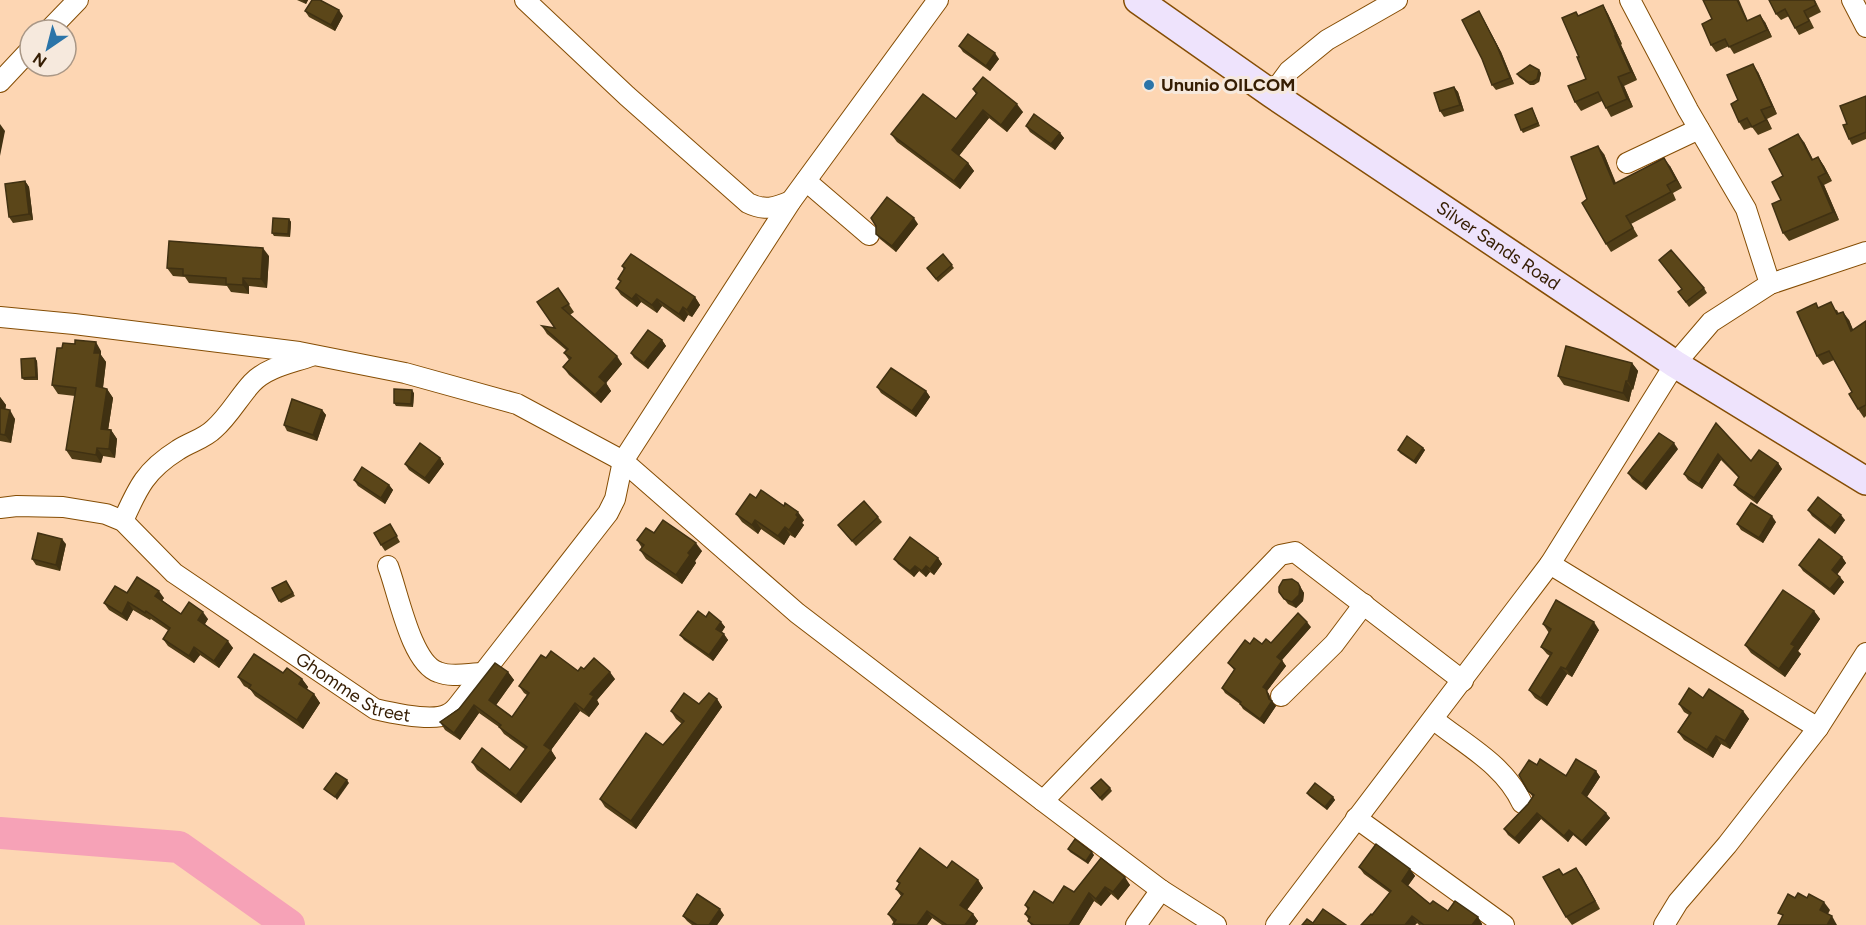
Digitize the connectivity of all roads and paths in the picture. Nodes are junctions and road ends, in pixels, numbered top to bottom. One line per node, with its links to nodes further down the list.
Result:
1 (78, 0): 8 (street)
2 (525, 0): 16 (street)
3 (938, 0): 15 (street)
4 (1138, 0): 12 (street, Silver Sands Road)
5 (1397, 0): 12 (street)
6 (1630, 0): 13 (street)
7 (1852, 0): 9 (street)
8 (61, 18)
9 (1866, 27)
10 (18, 61): 11 (street)
11 (3, 74)
12 (1272, 94): 22 (street, Silver Sands Road)
13 (1700, 129): 14 (street); 19 (street)
14 (1627, 163)
15 (806, 181): 16 (street); 17 (street)
16 (791, 201): 23 (street)
17 (870, 235)
18 (1866, 252): 19 (street)
19 (1770, 284): 22 (street)
20 (0, 317): 21 (street)
21 (313, 355): 23 (street); 26 (street)
22 (1675, 364): 24 (street, Silver Sands Road); 27 (street)
23 (623, 461): 31 (street, Ghomme Street); 36 (street)
24 (1866, 481)
25 (0, 508): 26 (street, Ghomme Street)
26 (123, 521): 31 (street, Ghomme Street)
27 (1550, 564): 32 (street); 35 (street)
28 (388, 566): 31 (street)
29 (1364, 604): 32 (street); 33 (street); 36 (street)
30 (1866, 653): 35 (street)
31 (484, 673)
32 (1462, 681): 34 (street)
33 (1281, 696)
34 (1433, 719): 37 (street); 38 (street)
35 (1818, 728): 44 (street)
36 (1042, 801): 39 (street)
37 (1522, 803)
38 (1356, 818): 42 (street); 43 (street)
39 (1161, 890): 40 (street); 41 (street)
40 (1136, 925)
41 (1216, 925)
42 (1276, 925)
43 (1504, 925)
44 (1664, 925)

